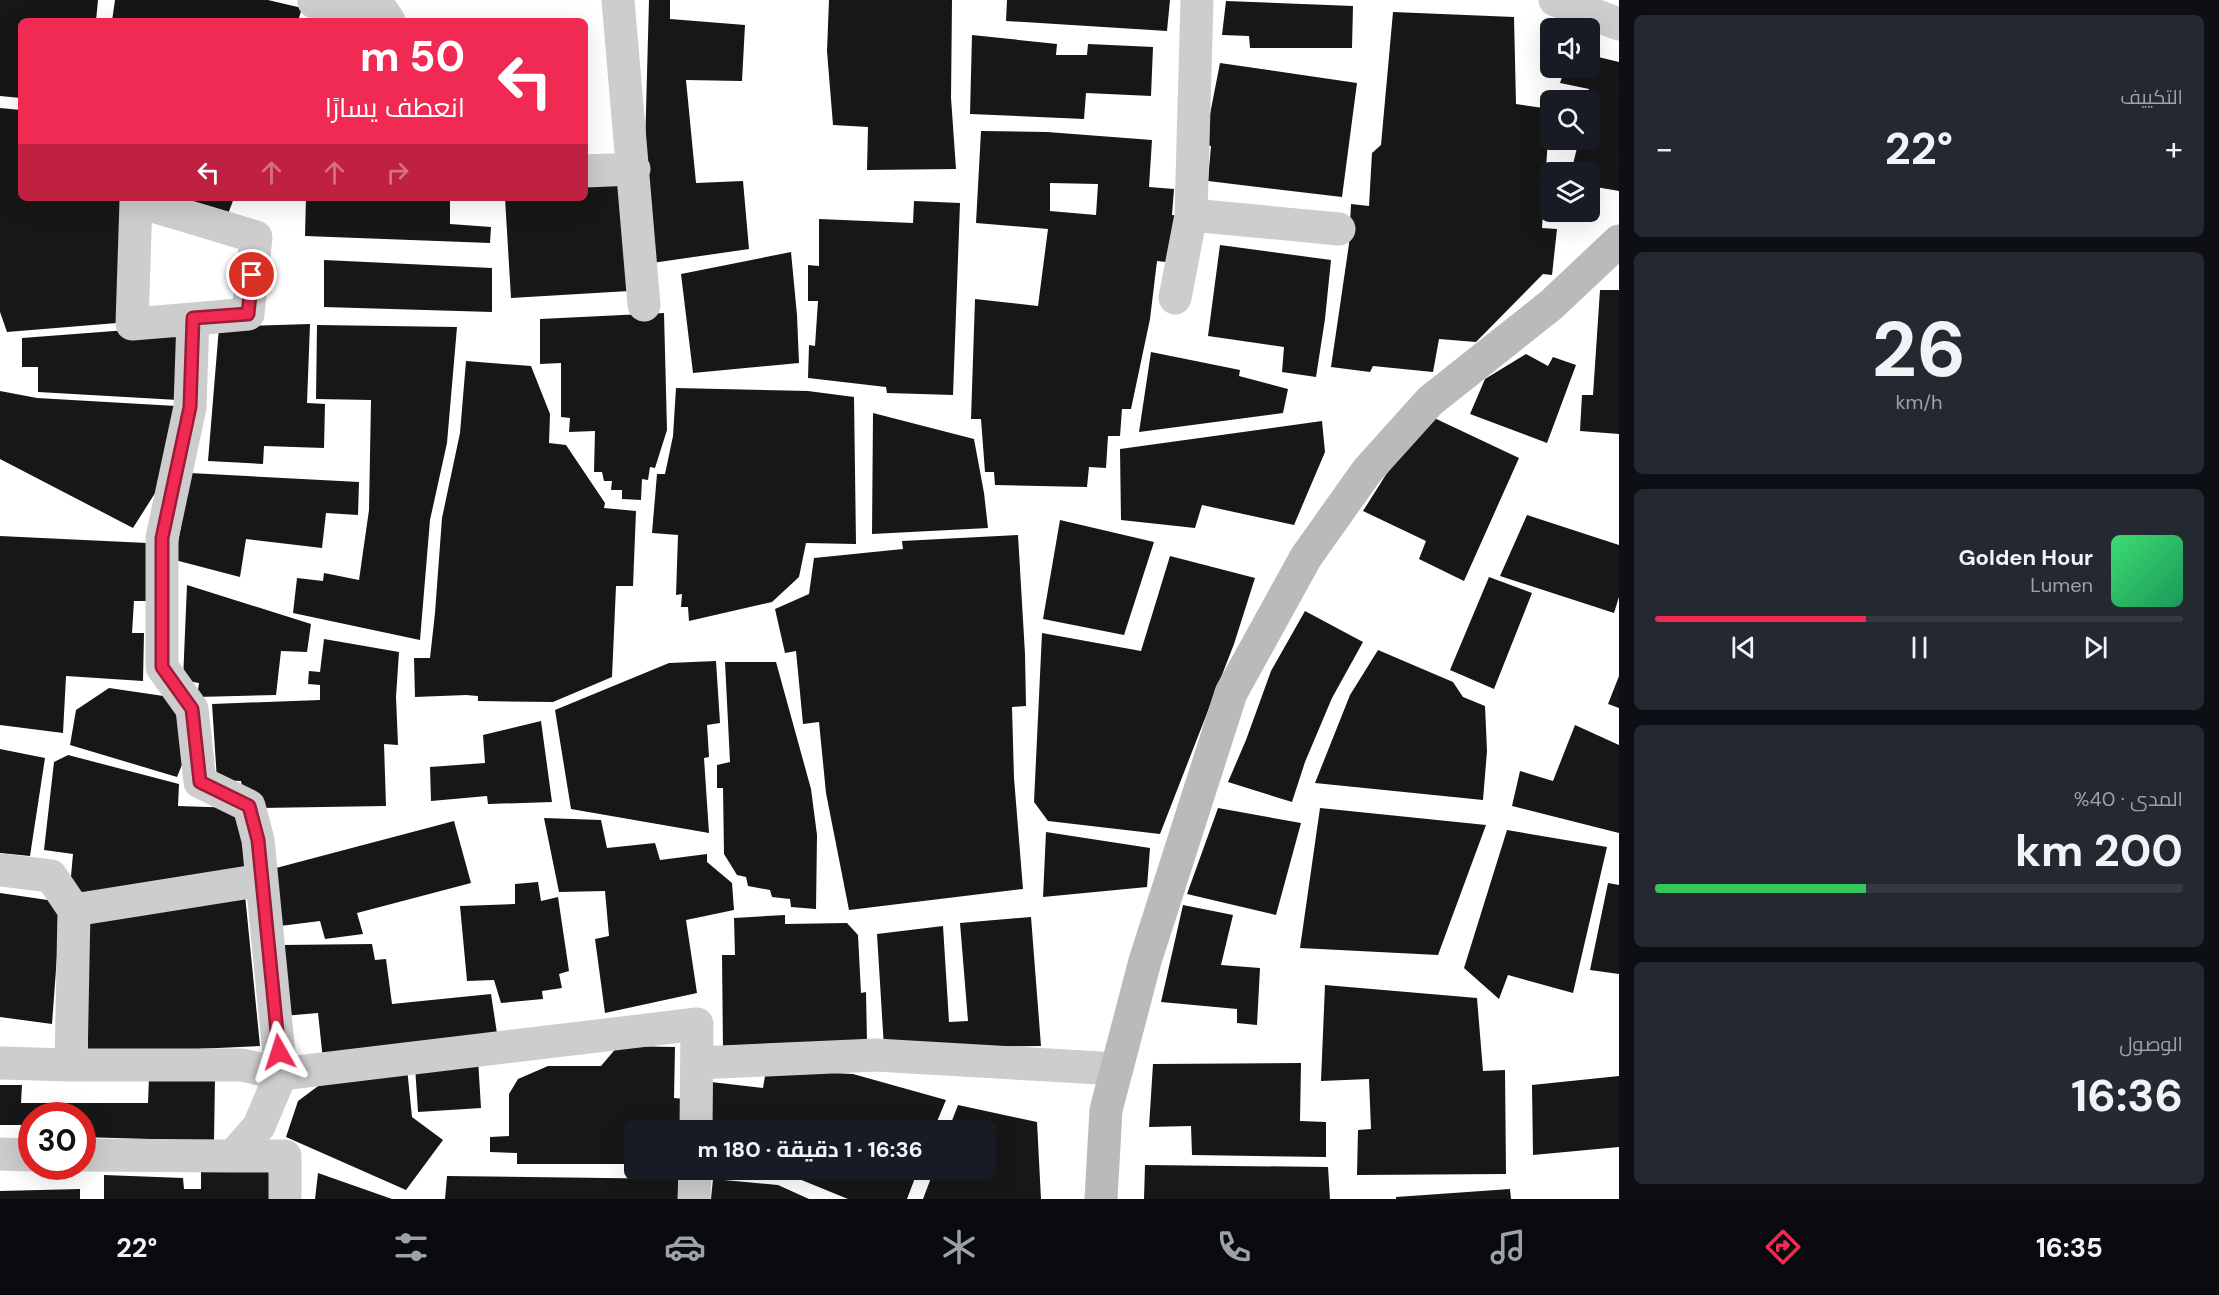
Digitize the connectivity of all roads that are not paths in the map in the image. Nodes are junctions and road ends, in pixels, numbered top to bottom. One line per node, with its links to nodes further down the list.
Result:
1 (315, 0): 5 (street)
2 (618, 0): 7 (street)
3 (1197, 0): 9 (street)
4 (1555, 0): 6 (street)
5 (387, 18)
6 (1619, 24)
7 (634, 169): 8 (street); 13 (street)
8 (588, 171)
9 (1191, 215): 10 (street); 12 (street)
10 (1340, 229)
11 (1619, 241): 21 (main road)
12 (1175, 298)
13 (644, 305)
14 (193, 318): 14 (street); 16 (street)
15 (0, 870): 17 (street)
16 (262, 880): 17 (street); 22 (street)
17 (74, 910): 20 (street)
18 (0, 1063): 20 (street)
19 (698, 1063): 21 (street); 22 (street); 23 (street)
20 (70, 1065): 22 (street)
21 (1117, 1069): 31 (main road)
22 (280, 1074): 27 (street)
23 (696, 1120)
24 (0, 1154): 25 (street)
25 (18, 1155)
26 (96, 1155): 27 (street)
27 (233, 1156): 29 (street)
28 (695, 1180): 30 (street)
29 (285, 1199)
30 (694, 1199)
31 (1101, 1199)

